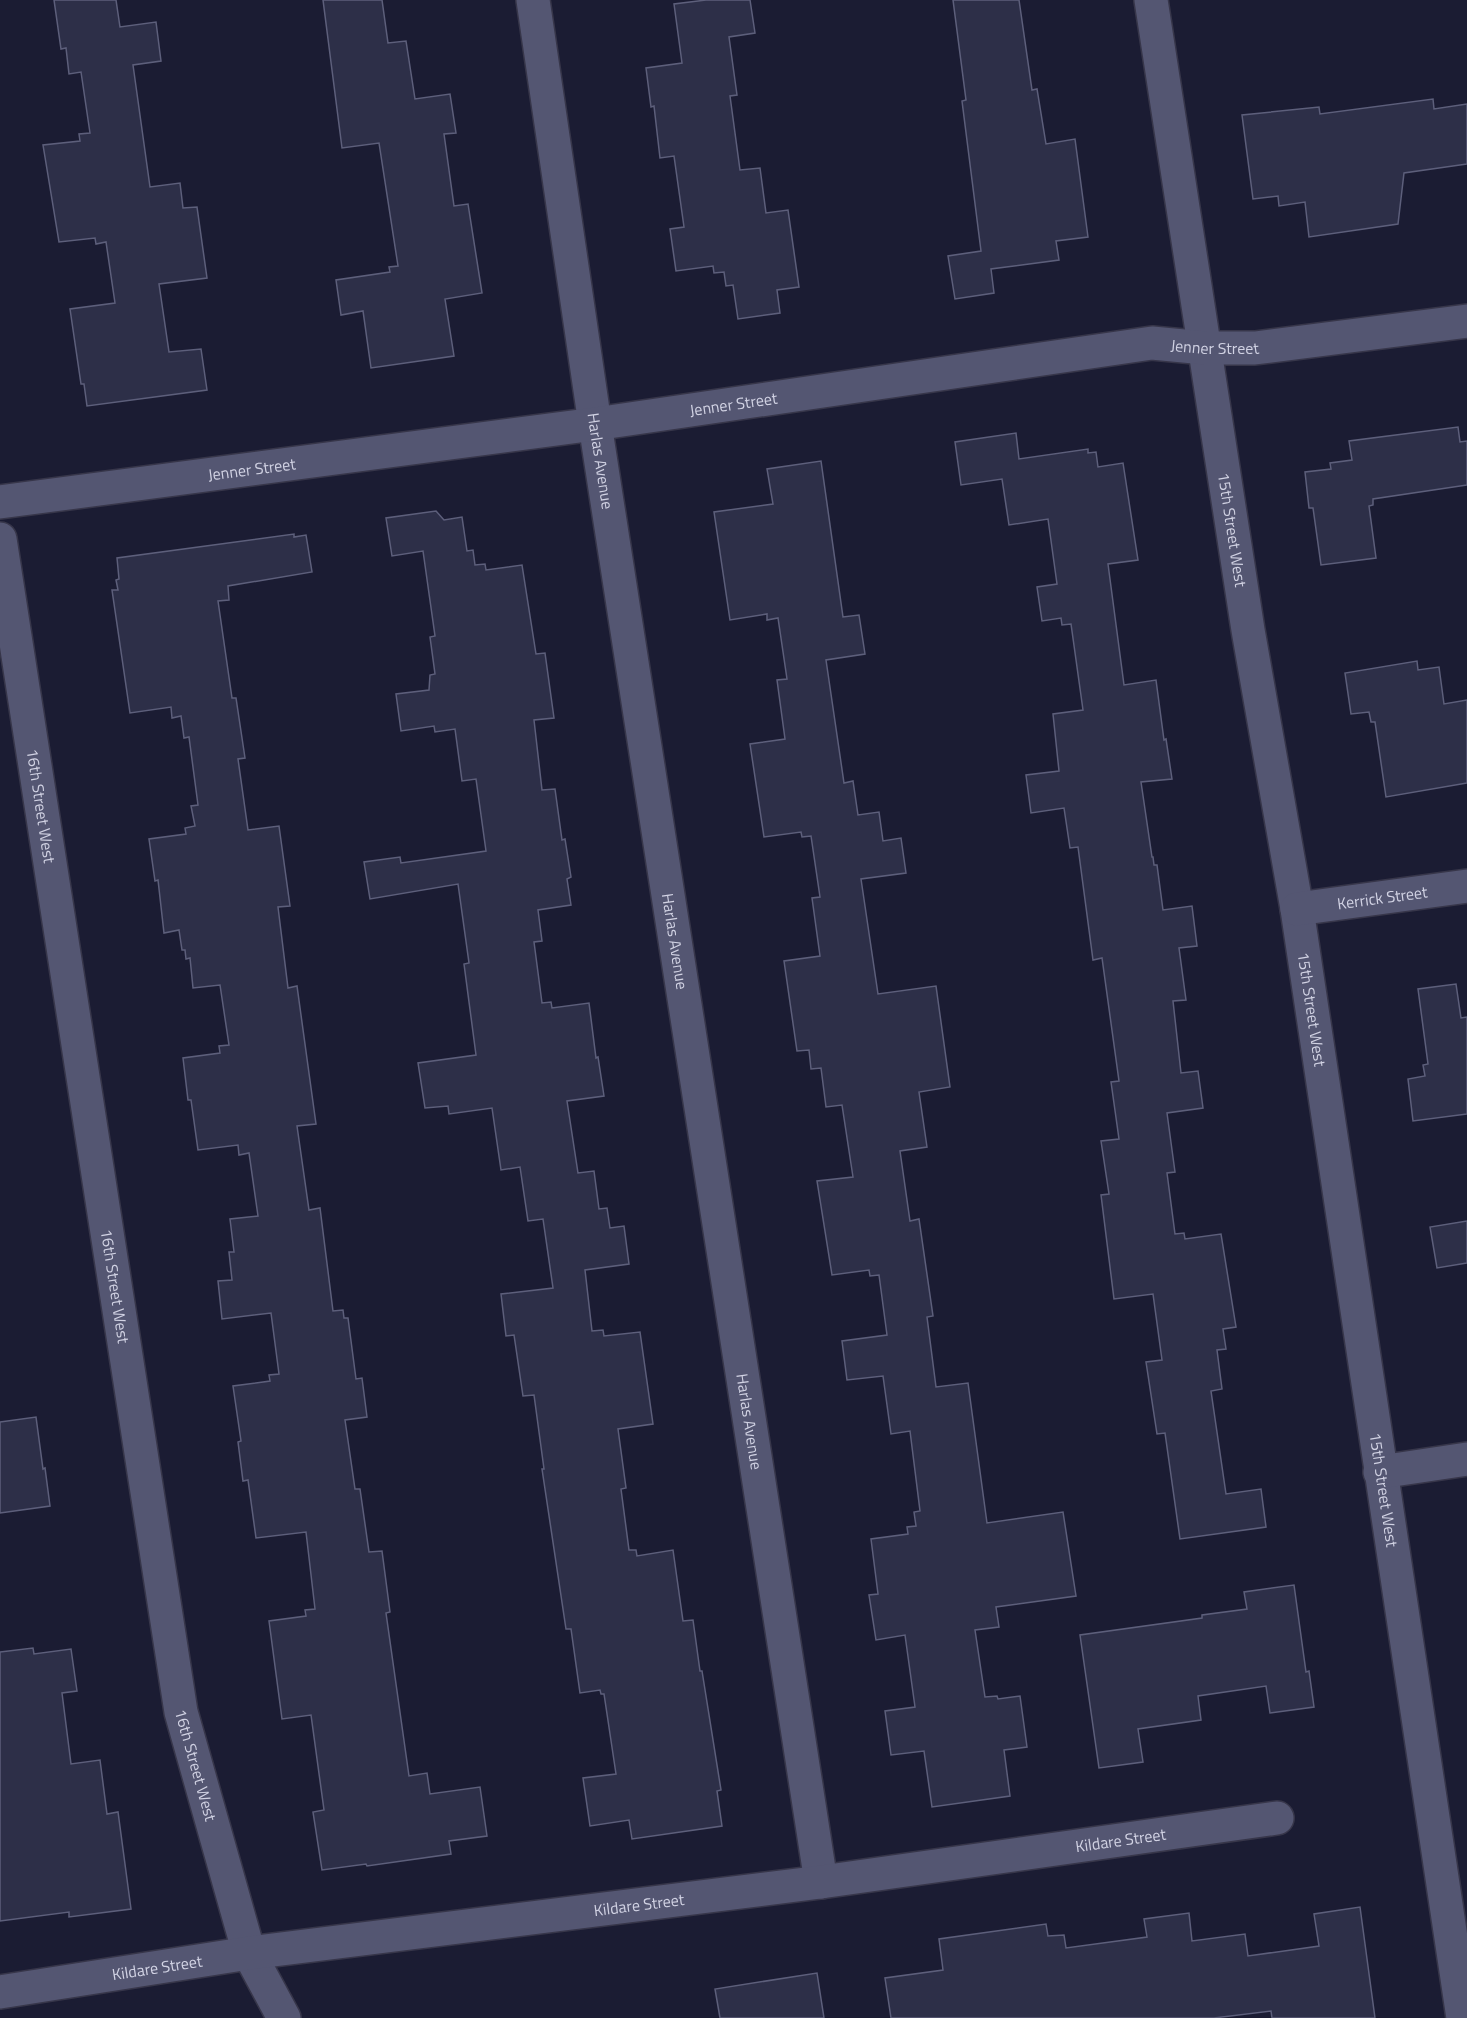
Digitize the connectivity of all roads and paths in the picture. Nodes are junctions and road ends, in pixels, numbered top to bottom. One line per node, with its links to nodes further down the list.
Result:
1 (533, 0): 5 (street, Harlas Avenue)
2 (1151, 0): 4 (street, 15th Street West)
3 (1467, 321): 4 (street, Jenner Street)
4 (1204, 348): 5 (street, Jenner Street); 9 (street, 15th Street West)
5 (595, 424): 6 (street, Jenner Street); 13 (street, Harlas Avenue)
6 (0, 502)
7 (0, 539): 14 (street, 16th Street West)
8 (1467, 886): 9 (street, Kerrick Street)
9 (1297, 909): 11 (street, 15th Street West)
10 (1467, 1459): 11 (street)
11 (1380, 1472): 17 (street, 15th Street West)
12 (1277, 1818): 13 (street, Kildare Street)
13 (821, 1882): 14 (street, Kildare Street)
14 (249, 1953): 15 (street, Kildare Street); 16 (street, 16th Street West)
15 (0, 1992)
16 (284, 2018)
17 (1463, 2018)

